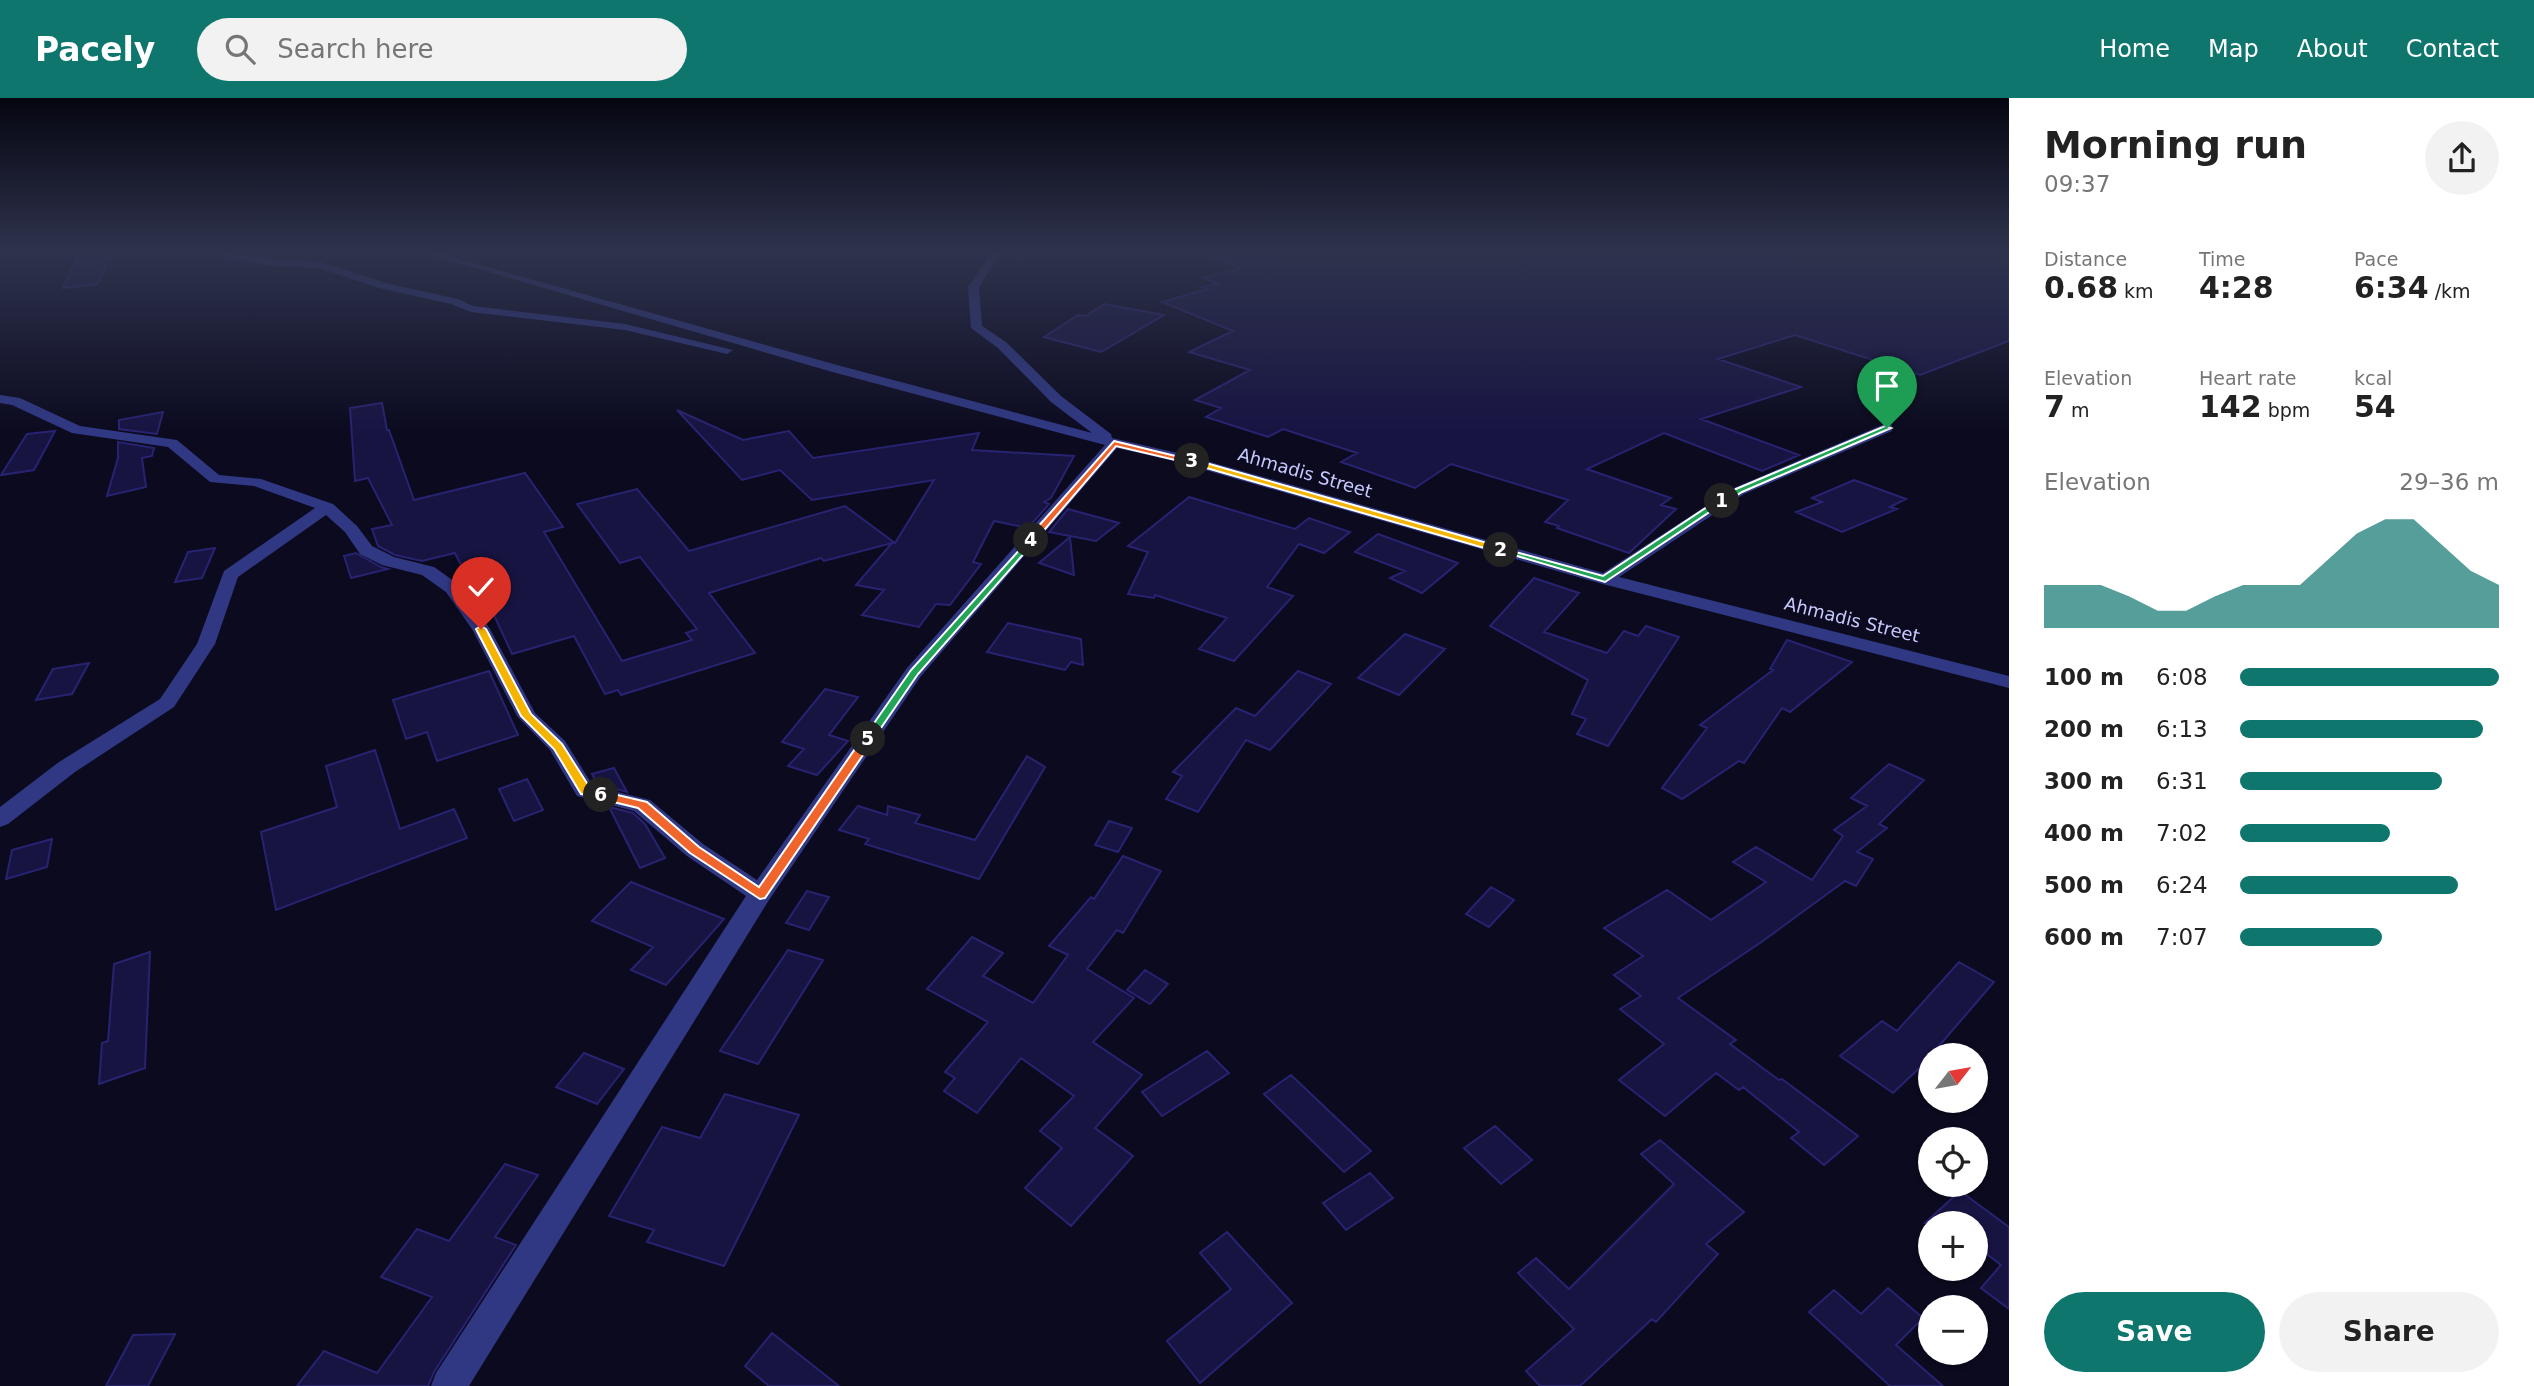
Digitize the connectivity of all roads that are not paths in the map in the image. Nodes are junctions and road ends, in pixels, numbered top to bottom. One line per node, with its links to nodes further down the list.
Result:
1 (515, 313): 4 (street)
2 (640, 313): 4 (street, Ahmadis Street)
3 (974, 313): 7 (street)
4 (833, 368): 7 (street, Ahmadis Street)
5 (0, 400): 8 (street)
6 (1887, 428): 9 (street)
7 (1114, 443): 9 (street, Ahmadis Street); 12 (street)
8 (327, 507): 11 (street); 12 (street)
9 (1605, 579): 10 (street, Ahmadis Street)
10 (2009, 682)
11 (0, 819)
12 (760, 894): 13 (street)
13 (449, 1386)

